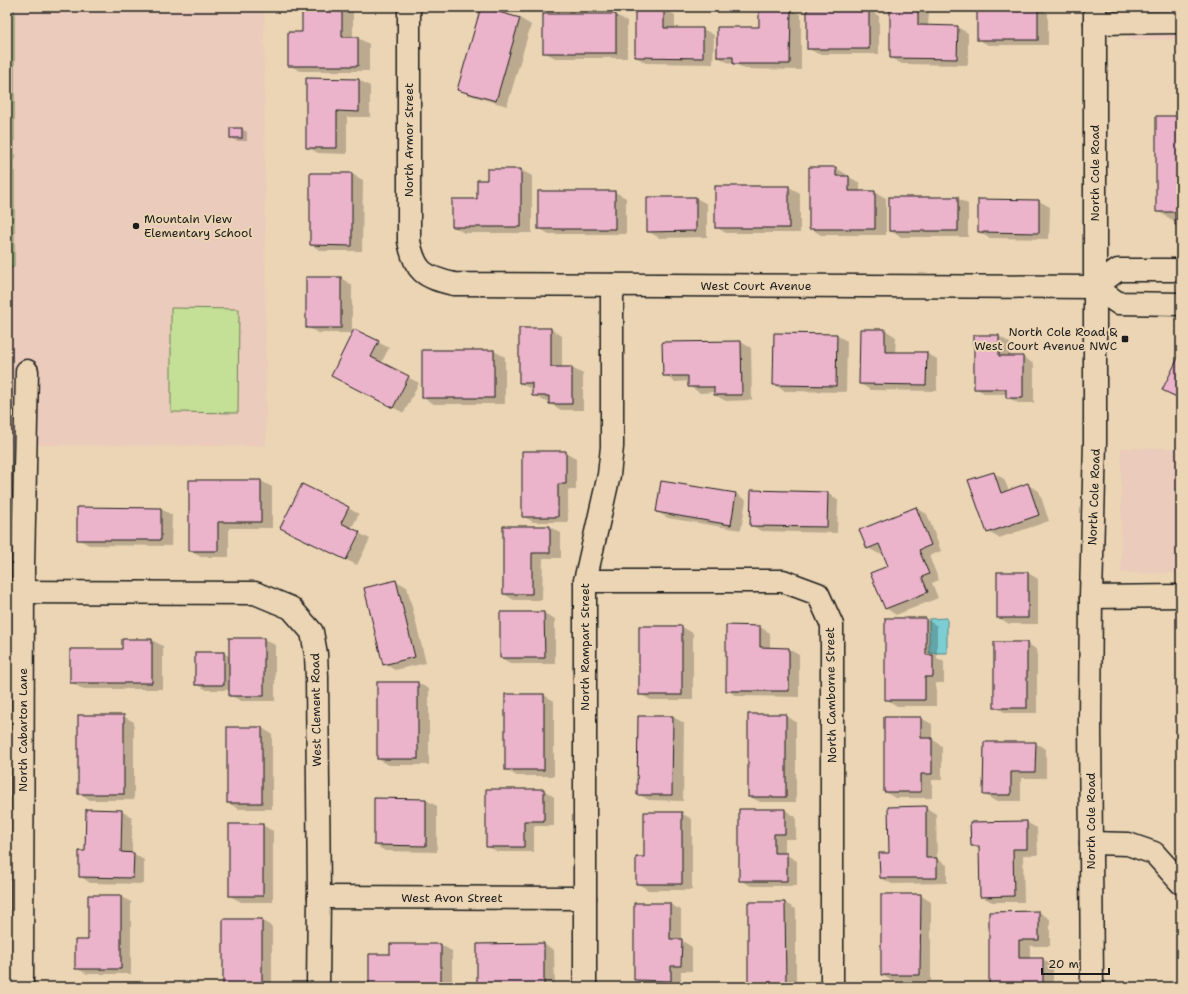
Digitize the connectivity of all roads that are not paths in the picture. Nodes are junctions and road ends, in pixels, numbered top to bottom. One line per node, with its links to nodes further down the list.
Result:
1 (409, 7): 5 (street, North Armor Street)
2 (1095, 15): 3 (street); 8 (street, North Cole Road)
3 (1151, 15): 4 (street)
4 (1181, 22)
5 (420, 270): 7 (street, West Court Avenue)
6 (1181, 270): 8 (street)
7 (612, 285): 8 (street, West Court Avenue); 11 (street, North Rampart Street)
8 (1095, 287): 9 (street); 13 (street, North Cole Road)
9 (1181, 304)
10 (27, 371): 12 (street, North Cabarton Lane)
11 (585, 581): 18 (street, North Rampart Street); 22 (street, North Camborne Street)
12 (15, 592): 17 (street, West Clement Road); 19 (street, North Cabarton Lane)
13 (1091, 596): 14 (street); 15 (street, North Cole Road)
14 (1181, 596)
15 (1091, 843): 16 (street); 23 (street, North Cole Road)
16 (1181, 882)
17 (319, 897): 18 (street, West Avon Street); 20 (street, West Clement Road)
18 (585, 898): 21 (street, North Rampart Street)
19 (22, 987)
20 (318, 987)
21 (585, 987)
22 (832, 987)
23 (1092, 987)

